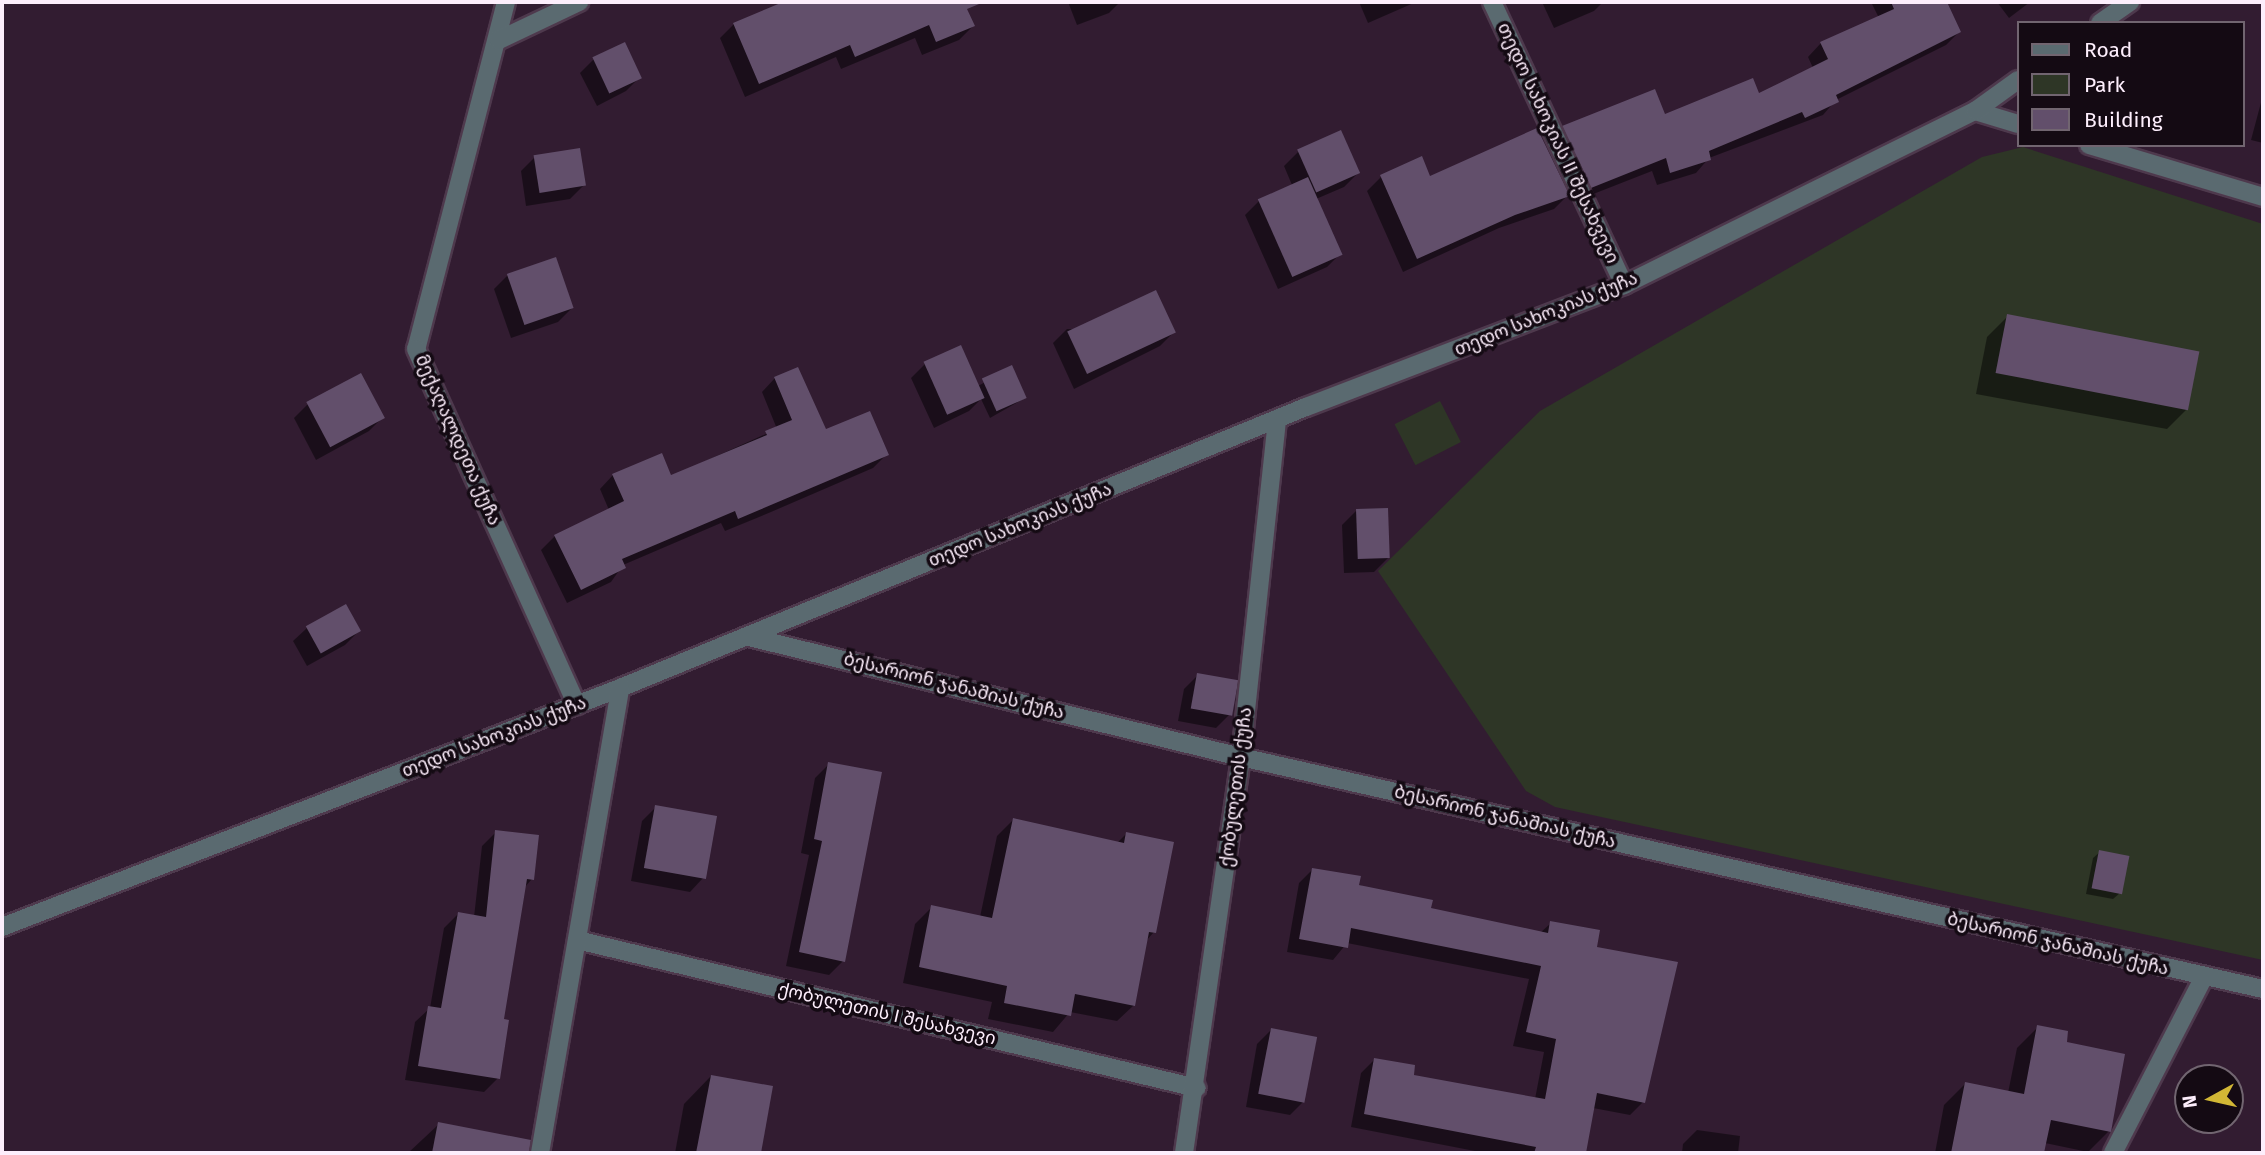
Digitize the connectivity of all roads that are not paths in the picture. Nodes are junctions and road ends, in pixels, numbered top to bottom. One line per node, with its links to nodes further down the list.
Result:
1 (506, 2): 6 (street, მექაღალდეთა ქუჩა)
2 (579, 2): 6 (street)
3 (1492, 2): 12 (street, თედო სახოკიას II შესახვევი)
4 (2130, 2): 5 (street)
5 (2103, 21)
6 (499, 40): 16 (street, მექაღალდეთა ქუჩა)
7 (2016, 81): 8 (street, თედო სახოკიას ქუჩა)
8 (1975, 111): 9 (street); 12 (street, თედო სახოკიას ქუჩა)
9 (2016, 123)
10 (2097, 147): 11 (street)
11 (2263, 197)
12 (1624, 285): 13 (street, თედო სახოკიას ქუჩა)
13 (1277, 419): 14 (street, თედო სახოკიას ქუჩა); 17 (street, ქობულეთის ქუჩა)
14 (749, 637): 15 (street, თედო სახოკიას ქუჩა); 17 (street, ბესარიონ ჯანაშიას ქუჩა)
15 (620, 688): 16 (street, თედო სახოკიას ქუჩა); 19 (street)
16 (576, 705): 18 (street, თედო სახოკიას ქუჩა)
17 (1241, 757): 20 (street, ბესარიონ ჯანაშიას ქუჩა); 22 (street, ქობულეთის ქუჩა)
18 (2, 927)
19 (577, 940): 22 (street, ქობულეთის I შესახვევი); 23 (street)
20 (2204, 977): 21 (street, ბესარიონ ჯანაშიას ქუჩა); 25 (street)
21 (2263, 989)
22 (1197, 1088): 24 (street, ქობულეთის ქუჩა)
23 (540, 1153)
24 (1184, 1153)
25 (2113, 1153)

